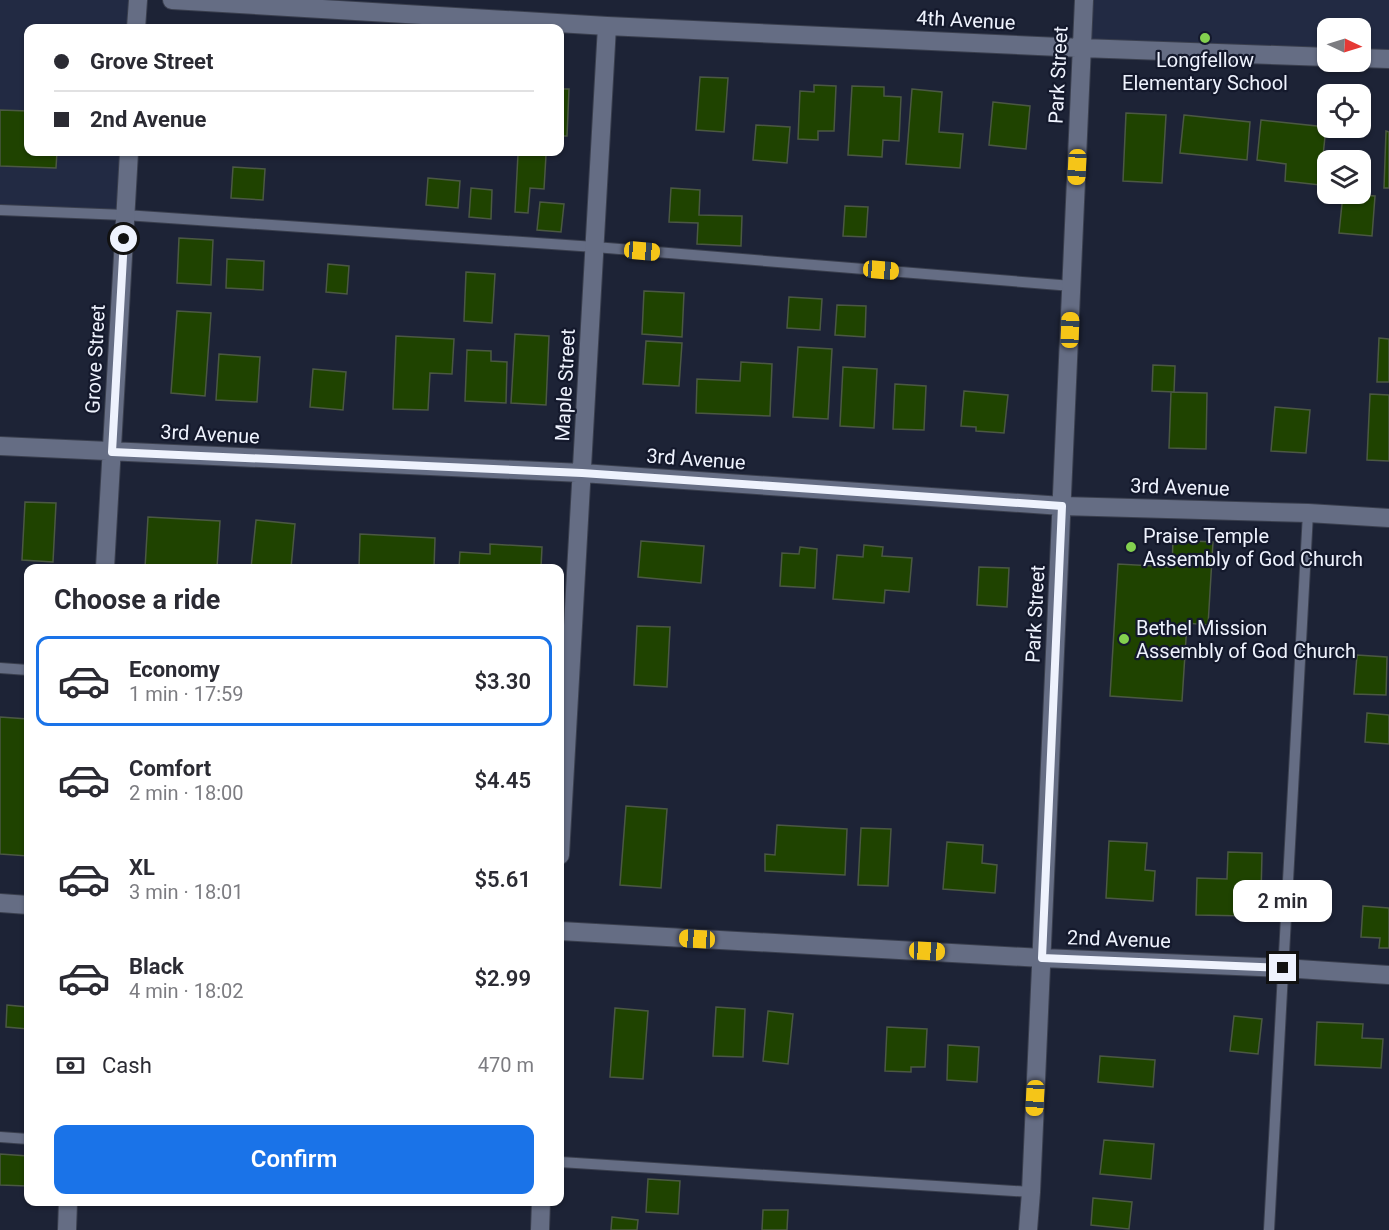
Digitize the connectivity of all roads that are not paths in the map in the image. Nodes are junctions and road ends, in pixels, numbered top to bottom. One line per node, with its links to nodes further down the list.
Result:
1 (138, 0): 4 (street)
2 (172, 0): 5 (street, 4th Avenue)
3 (1084, 0): 6 (street, Park Street)
4 (136, 24)
5 (607, 26): 6 (street, 4th Avenue); 13 (street, Maple Street)
6 (1082, 48): 7 (street, 4th Avenue); 14 (street, Park Street)
7 (1317, 57)
8 (1371, 58): 9 (street)
9 (1389, 59)
10 (129, 156): 12 (street, Grove Street)
11 (0, 210): 12 (lane)
12 (126, 215): 13 (lane); 16 (street, Grove Street)
13 (595, 247): 14 (lane); 17 (street, Maple Street)
14 (1072, 286): 18 (street, Park Street)
15 (0, 446): 16 (street, 3rd Avenue)
16 (112, 452): 17 (street, 3rd Avenue); 21 (street, Grove Street)
17 (582, 473): 18 (street, 3rd Avenue); 24 (street, Maple Street)
18 (1062, 506): 19 (street, 3rd Avenue); 28 (street, Park Street)
19 (1308, 513): 20 (street, 3rd Avenue); 29 (lane)
20 (1389, 518)
21 (105, 564)
22 (0, 668): 23 (lane)
23 (24, 670)
24 (564, 699)
25 (0, 903): 26 (street)
26 (24, 905)
27 (564, 931): 28 (street, 2nd Avenue)
28 (1042, 958): 29 (street, 2nd Avenue); 34 (street, Park Street)
29 (1283, 968): 30 (street, 2nd Avenue); 40 (lane)
30 (1389, 975)
31 (0, 1137): 32 (lane)
32 (24, 1139)
33 (564, 1162): 34 (lane)
34 (1031, 1192): 39 (street, Park Street)
35 (68, 1206): 37 (street)
36 (542, 1206): 38 (street)
37 (67, 1230)
38 (540, 1230)
39 (1028, 1230)
40 (1269, 1230)

